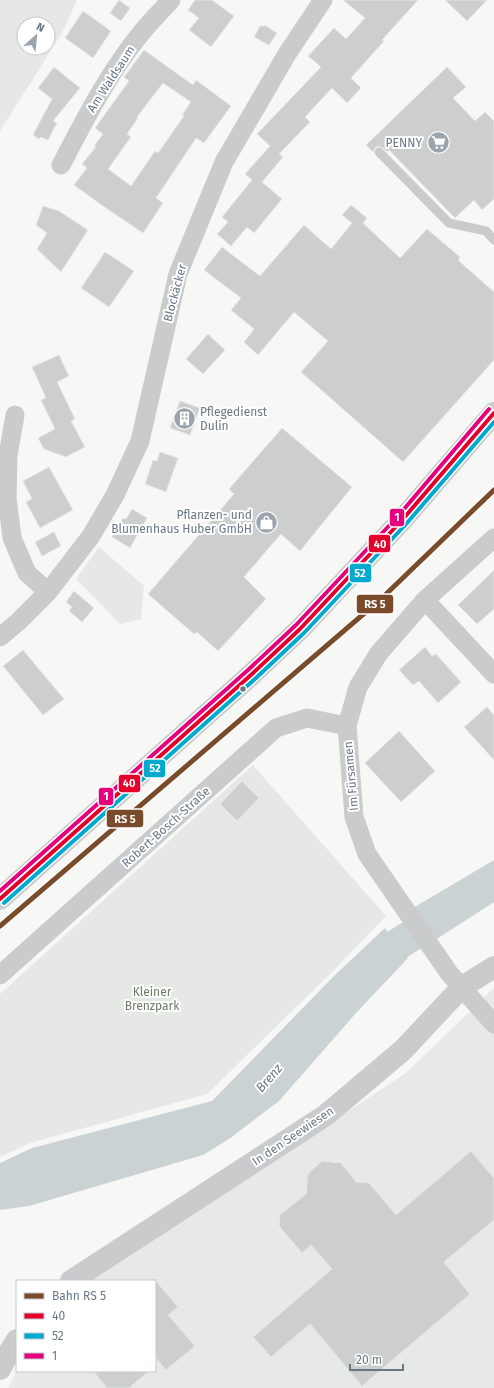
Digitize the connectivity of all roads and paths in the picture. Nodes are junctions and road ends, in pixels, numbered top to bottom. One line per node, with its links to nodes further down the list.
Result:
1 (171, 0): 4 (street, Am Waldsaum)
2 (323, 0): 9 (street, Blockäcker)
3 (379, 152): 5 (lane)
4 (61, 165)
5 (494, 240)
6 (494, 413): 14 (street)
7 (15, 415): 9 (street)
8 (494, 538): 10 (street, Im Fürsamen)
9 (48, 592): 11 (street, Blockäcker)
10 (425, 600): 12 (street); 13 (street, Im Fürsamen)
11 (0, 637)
12 (494, 674)
13 (347, 726): 16 (street, Robert-Bosch-Straße); 17 (street, Im Fürsamen)
14 (0, 899)
15 (494, 967): 17 (street, In den Seewiesen)
16 (0, 975)
17 (462, 987): 18 (street, Im Fürsamen); 19 (street, In den Seewiesen)
18 (494, 1024)
19 (74, 1280)
20 (16, 1323): 22 (street)
21 (16, 1342): 23 (street)
22 (0, 1344)
23 (0, 1369)

